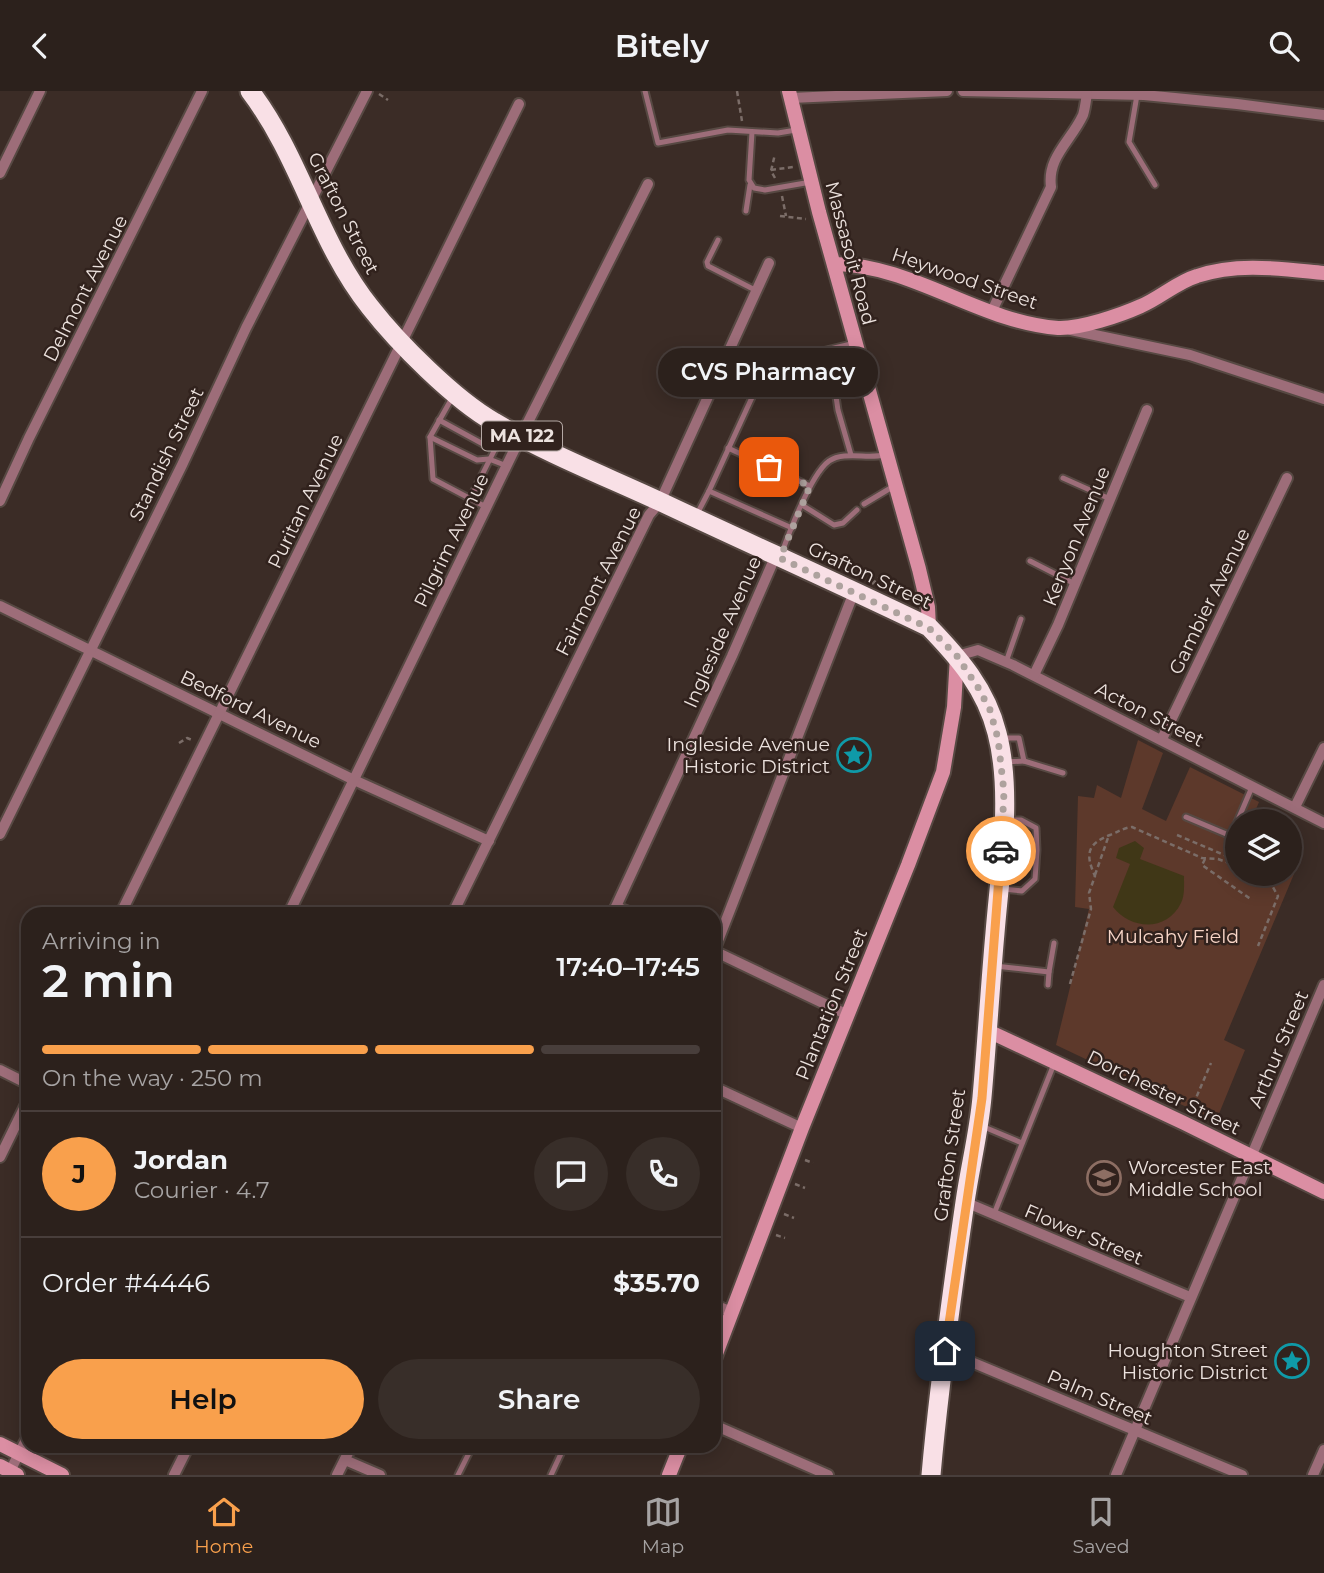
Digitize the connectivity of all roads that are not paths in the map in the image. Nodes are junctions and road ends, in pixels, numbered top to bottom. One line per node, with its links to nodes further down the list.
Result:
1 (40, 91): 15 (street)
2 (202, 91): 51 (street, Delmont Avenue)
3 (250, 91): 20 (highway, Grafton Street / MA 122)
4 (645, 91): 14 (lane)
5 (947, 91): 9 (street)
6 (963, 91): 8 (street)
7 (372, 92): 20 (street, Standish Street)
8 (1087, 93): 10 (street); 27 (street)
9 (790, 94): 13 (street, Massasoit Road)
10 (1138, 95): 12 (street); 19 (lane)
11 (519, 104): 30 (street, Puritan Avenue)
12 (1324, 115)
13 (798, 129): 14 (lane); 16 (street, Massasoit Road)
14 (752, 132): 18 (lane)
15 (0, 173)
16 (811, 182): 18 (lane); 24 (street, Massasoit Road)
17 (648, 184): 36 (street, Pilgrim Avenue)
18 (750, 185): 21 (lane)
19 (1155, 185)
20 (311, 202): 30 (highway, Grafton Street / MA 122); 66 (street, Standish Street)
21 (746, 211)
22 (718, 240): 26 (lane)
23 (769, 263): 26 (street, Fairmont Avenue)
24 (834, 264): 27 (street, Heywood Street); 29 (street, Massasoit Road)
25 (1324, 273): 28 (street, Heywood Street)
26 (757, 291): 52 (street, Fairmont Avenue)
27 (992, 311): 28 (street, Heywood Street)
28 (1060, 328): 33 (street)
29 (855, 343): 31 (lane); 40 (street, Massasoit Road)
30 (403, 344): 32 (highway, Grafton Street / MA 122); 70 (street, Puritan Avenue)
31 (829, 350): 38 (lane); 41 (lane)
32 (455, 393): 35 (lane); 36 (highway, Grafton Street / MA 122)
33 (1324, 400)
34 (1147, 409): 50 (street, Kenyon Avenue)
35 (439, 420): 37 (lane); 39 (lane)
36 (513, 432): 39 (lane); 43 (street, Pilgrim Avenue); 52 (highway, Grafton Street / MA 122)
37 (430, 437): 42 (lane); 49 (lane)
38 (729, 448): 47 (lane); 48 (lane)
39 (494, 450): 42 (lane)
40 (887, 454): 41 (lane); 46 (street, Massasoit Road)
41 (851, 455): 47 (lane)
42 (489, 459): 43 (lane); 49 (lane)
43 (507, 466): 55 (street, Pilgrim Avenue)
44 (1063, 478): 50 (lane)
45 (1287, 478): 72 (street, Gambier Avenue)
46 (895, 485): 53 (lane); 65 (street, Massasoit Road)
47 (810, 486): 54 (lane)
48 (709, 491): 57 (lane); 58 (lane)
49 (470, 499): 55 (lane)
50 (1110, 499): 61 (street, Kenyon Avenue)
51 (0, 501)
52 (660, 502): 57 (highway, Grafton Street / MA 122); 84 (street, Fairmont Avenue)
53 (864, 504)
54 (802, 505): 56 (lane); 58 (lane)
55 (486, 507): 77 (street, Pilgrim Avenue)
56 (856, 510)
57 (695, 518): 59 (highway, Grafton Street / MA 122)
58 (792, 528): 59 (lane)
59 (778, 557): 62 (highway, Grafton Street / MA 122); 89 (street, Ingleside Avenue)
60 (1030, 561): 61 (lane)
61 (1075, 584): 69 (street, Kenyon Avenue)
62 (863, 589): 65 (highway, Grafton Street / MA 122); 90 (street)
63 (0, 606): 66 (street, Bedford Avenue)
64 (1021, 619): 68 (lane)
65 (929, 628): 67 (highway, Grafton Street / MA 122)
66 (90, 650): 70 (street, Bedford Avenue); 83 (street, Standish Street)
67 (957, 656): 68 (street, Acton Street); 71 (highway, Grafton Street / MA 122); 97 (street, Plantation Street)
68 (1006, 661): 69 (street, Acton Street)
69 (1034, 675): 72 (street, Acton Street)
70 (220, 713): 77 (street, Bedford Avenue); 86 (street, Puritan Avenue)
71 (998, 739): 74 (lane); 75 (highway, Grafton Street / MA 122)
72 (1162, 740): 78 (street, Acton Street)
73 (1324, 748): 79 (street)
74 (1024, 761): 75 (lane); 76 (lane)
75 (1002, 762): 81 (highway, Grafton Street / MA 122)
76 (1063, 773)
77 (354, 780): 84 (street, Bedford Avenue); 87 (street, Pilgrim Avenue)
78 (1252, 786): 79 (street, Acton Street); 80 (lane)
79 (1295, 807): 82 (street, Acton Street)
80 (1186, 817)
81 (1003, 820): 85 (highway, Grafton Street / MA 122); 85 (lane)
82 (1324, 823)
83 (0, 834)
84 (489, 841): 88 (street, Fairmont Avenue)
85 (998, 888): 93 (highway, Grafton Street / MA 122)
86 (124, 907)
87 (292, 907)
88 (456, 907)
89 (616, 907)
90 (721, 934)
91 (1054, 943): 94 (lane)
92 (721, 954): 97 (street)
93 (992, 965): 94 (lane); 98 (highway, Grafton Street / MA 122)
94 (1049, 972): 95 (lane)
95 (1048, 985)
96 (1324, 985): 107 (street, Arthur Street)
97 (848, 1015): 105 (street, Plantation Street)
98 (986, 1030): 99 (street, Dorchester Street); 104 (highway, Grafton Street / MA 122)
99 (1055, 1061): 106 (lane); 107 (street, Dorchester Street)
100 (0, 1070): 101 (street)
101 (21, 1080)
102 (721, 1090): 105 (street)
103 (21, 1114): 108 (street)
104 (978, 1124): 106 (lane); 110 (highway, Grafton Street / MA 122)
105 (802, 1128): 114 (street, Plantation Street)
106 (1022, 1143): 111 (lane)
107 (1251, 1156): 109 (street, Dorchester Street); 112 (street, Arthur Street)
108 (0, 1157)
109 (1324, 1192)
110 (965, 1202): 111 (street, Flower Street); 116 (highway, Grafton Street / MA 122)
111 (994, 1215): 112 (street, Flower Street)
112 (1190, 1297): 118 (street, Arthur Street)
113 (721, 1308): 114 (street)
114 (732, 1312): 115 (street, Plantation Street)
115 (721, 1341)
116 (945, 1351): 118 (street, Palm Street); 138 (highway, Grafton Street / MA 122)
117 (721, 1428): 137 (street)
118 (1135, 1430): 139 (street, Arthur Street); 140 (street, Palm Street)
119 (0, 1444): 122 (street)
120 (21, 1448): 122 (street)
121 (1324, 1450): 141 (street)
122 (18, 1453): 129 (street); 130 (street)
123 (185, 1453): 131 (street)
124 (348, 1453): 128 (street)
125 (469, 1453): 134 (lane)
126 (561, 1453): 135 (lane)
127 (678, 1453): 136 (street)
128 (345, 1459): 132 (street); 133 (street)
129 (9, 1472)
130 (62, 1475)
131 (174, 1475)
132 (337, 1475)
133 (380, 1475)
134 (458, 1475)
135 (551, 1475)
136 (669, 1475)
137 (828, 1475)
138 (931, 1475)
139 (1116, 1475)
140 (1242, 1475)
141 (1313, 1475)

